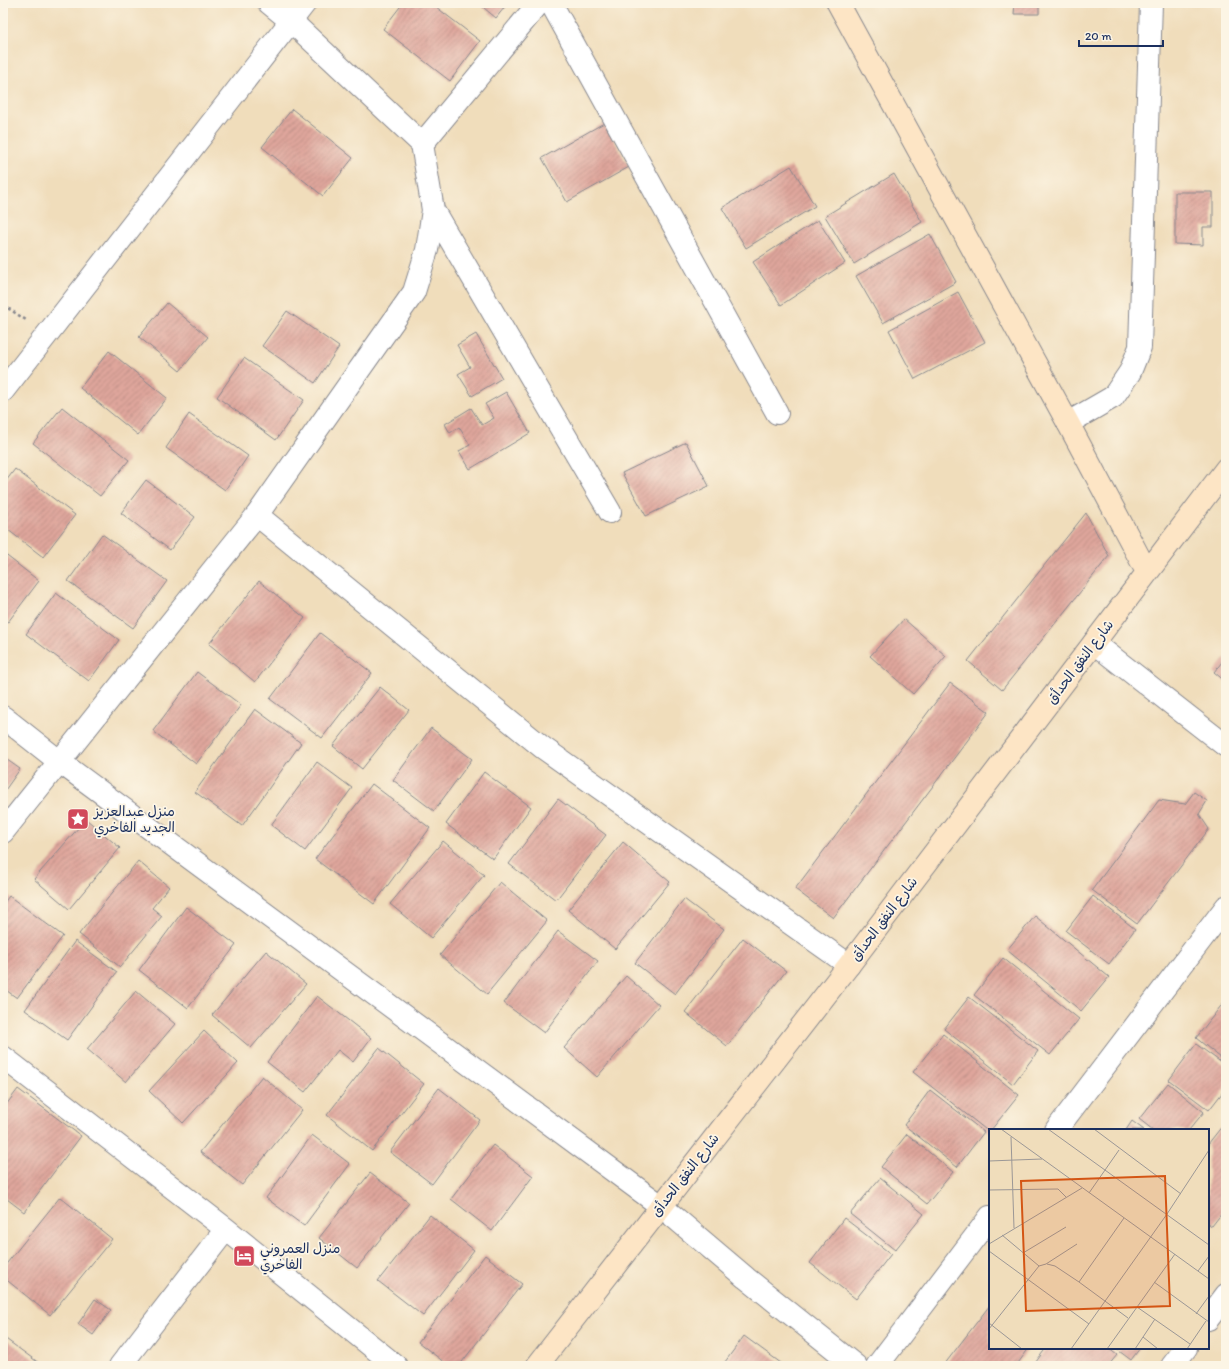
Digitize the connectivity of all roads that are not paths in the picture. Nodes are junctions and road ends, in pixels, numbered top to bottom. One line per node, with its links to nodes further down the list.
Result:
1 (269, 3): 7 (street)
2 (305, 3): 7 (street)
3 (539, 3): 8 (street)
4 (551, 3): 11 (street)
5 (838, 3): 12 (main road)
6 (1151, 3): 12 (street)
7 (291, 21): 8 (street); 10 (street)
8 (422, 144): 9 (street)
9 (433, 210): 14 (street); 15 (street)
10 (3, 391)
11 (777, 413)
12 (1068, 423): 16 (main road)
13 (1226, 469): 16 (main road, شارع النفق الحدأق)
14 (610, 512)
15 (257, 515): 20 (street); 23 (street)
16 (1147, 572): 17 (main road, شارع النفق الحدأق)
17 (1094, 643): 19 (street); 23 (main road, شارع النفق الحدأق)
18 (3, 717): 20 (street)
19 (1226, 746)
20 (60, 762): 21 (street); 26 (street)
21 (3, 832)
22 (1226, 907): 25 (street)
23 (849, 965): 26 (main road, شارع النفق الحدأق)
24 (3, 1057): 28 (street)
25 (1057, 1129)
26 (661, 1206): 34 (main road, شارع النفق الحدأق); 35 (street)
27 (989, 1218): 36 (street)
28 (226, 1229): 32 (street); 33 (street)
29 (1226, 1295): 30 (street)
30 (1209, 1318)
31 (1185, 1349): 37 (street)
32 (120, 1366)
33 (396, 1366)
34 (537, 1366)
35 (856, 1366)
36 (877, 1366)
37 (1172, 1366)

